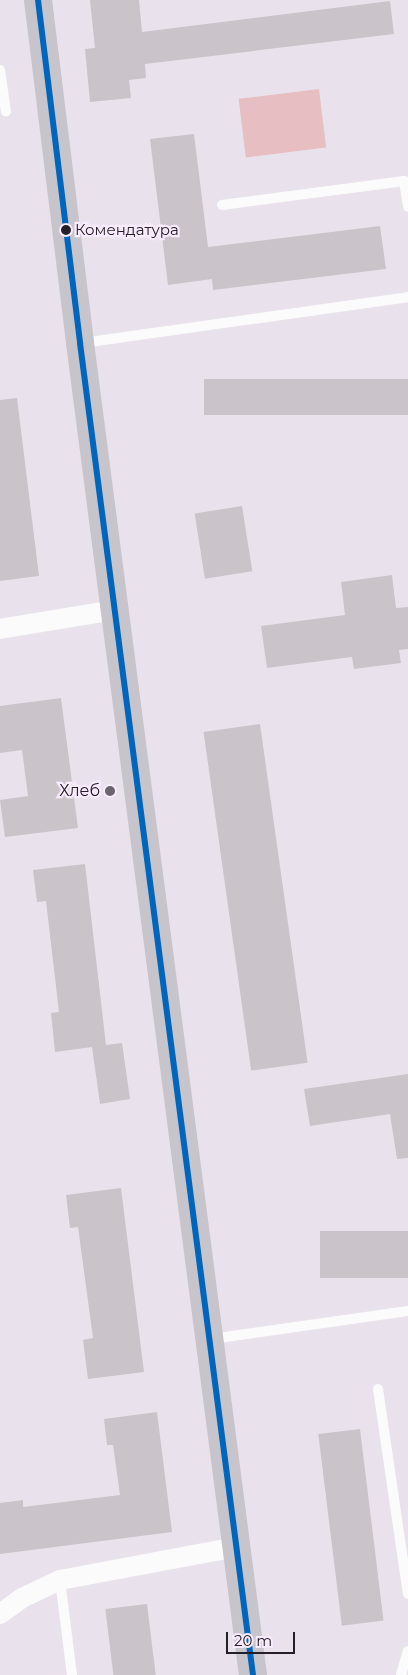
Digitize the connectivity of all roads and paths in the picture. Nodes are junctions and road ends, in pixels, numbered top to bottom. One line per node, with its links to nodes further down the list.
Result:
1 (38, 0): 7 (main road)
2 (0, 70): 3 (lane)
3 (6, 112)
4 (222, 205): 5 (lane)
5 (408, 207)
6 (408, 298): 7 (lane)
7 (80, 343): 8 (main road)
8 (115, 610): 9 (street); 11 (main road)
9 (0, 628)
10 (408, 1311): 11 (lane)
11 (210, 1339): 13 (main road)
12 (378, 1389): 15 (lane)
13 (236, 1547): 14 (street); 19 (main road)
14 (60, 1580): 16 (street); 18 (lane)
15 (408, 1594)
16 (0, 1614)
17 (408, 1651): 20 (lane)
18 (72, 1675)
19 (253, 1675)
20 (401, 1675)

